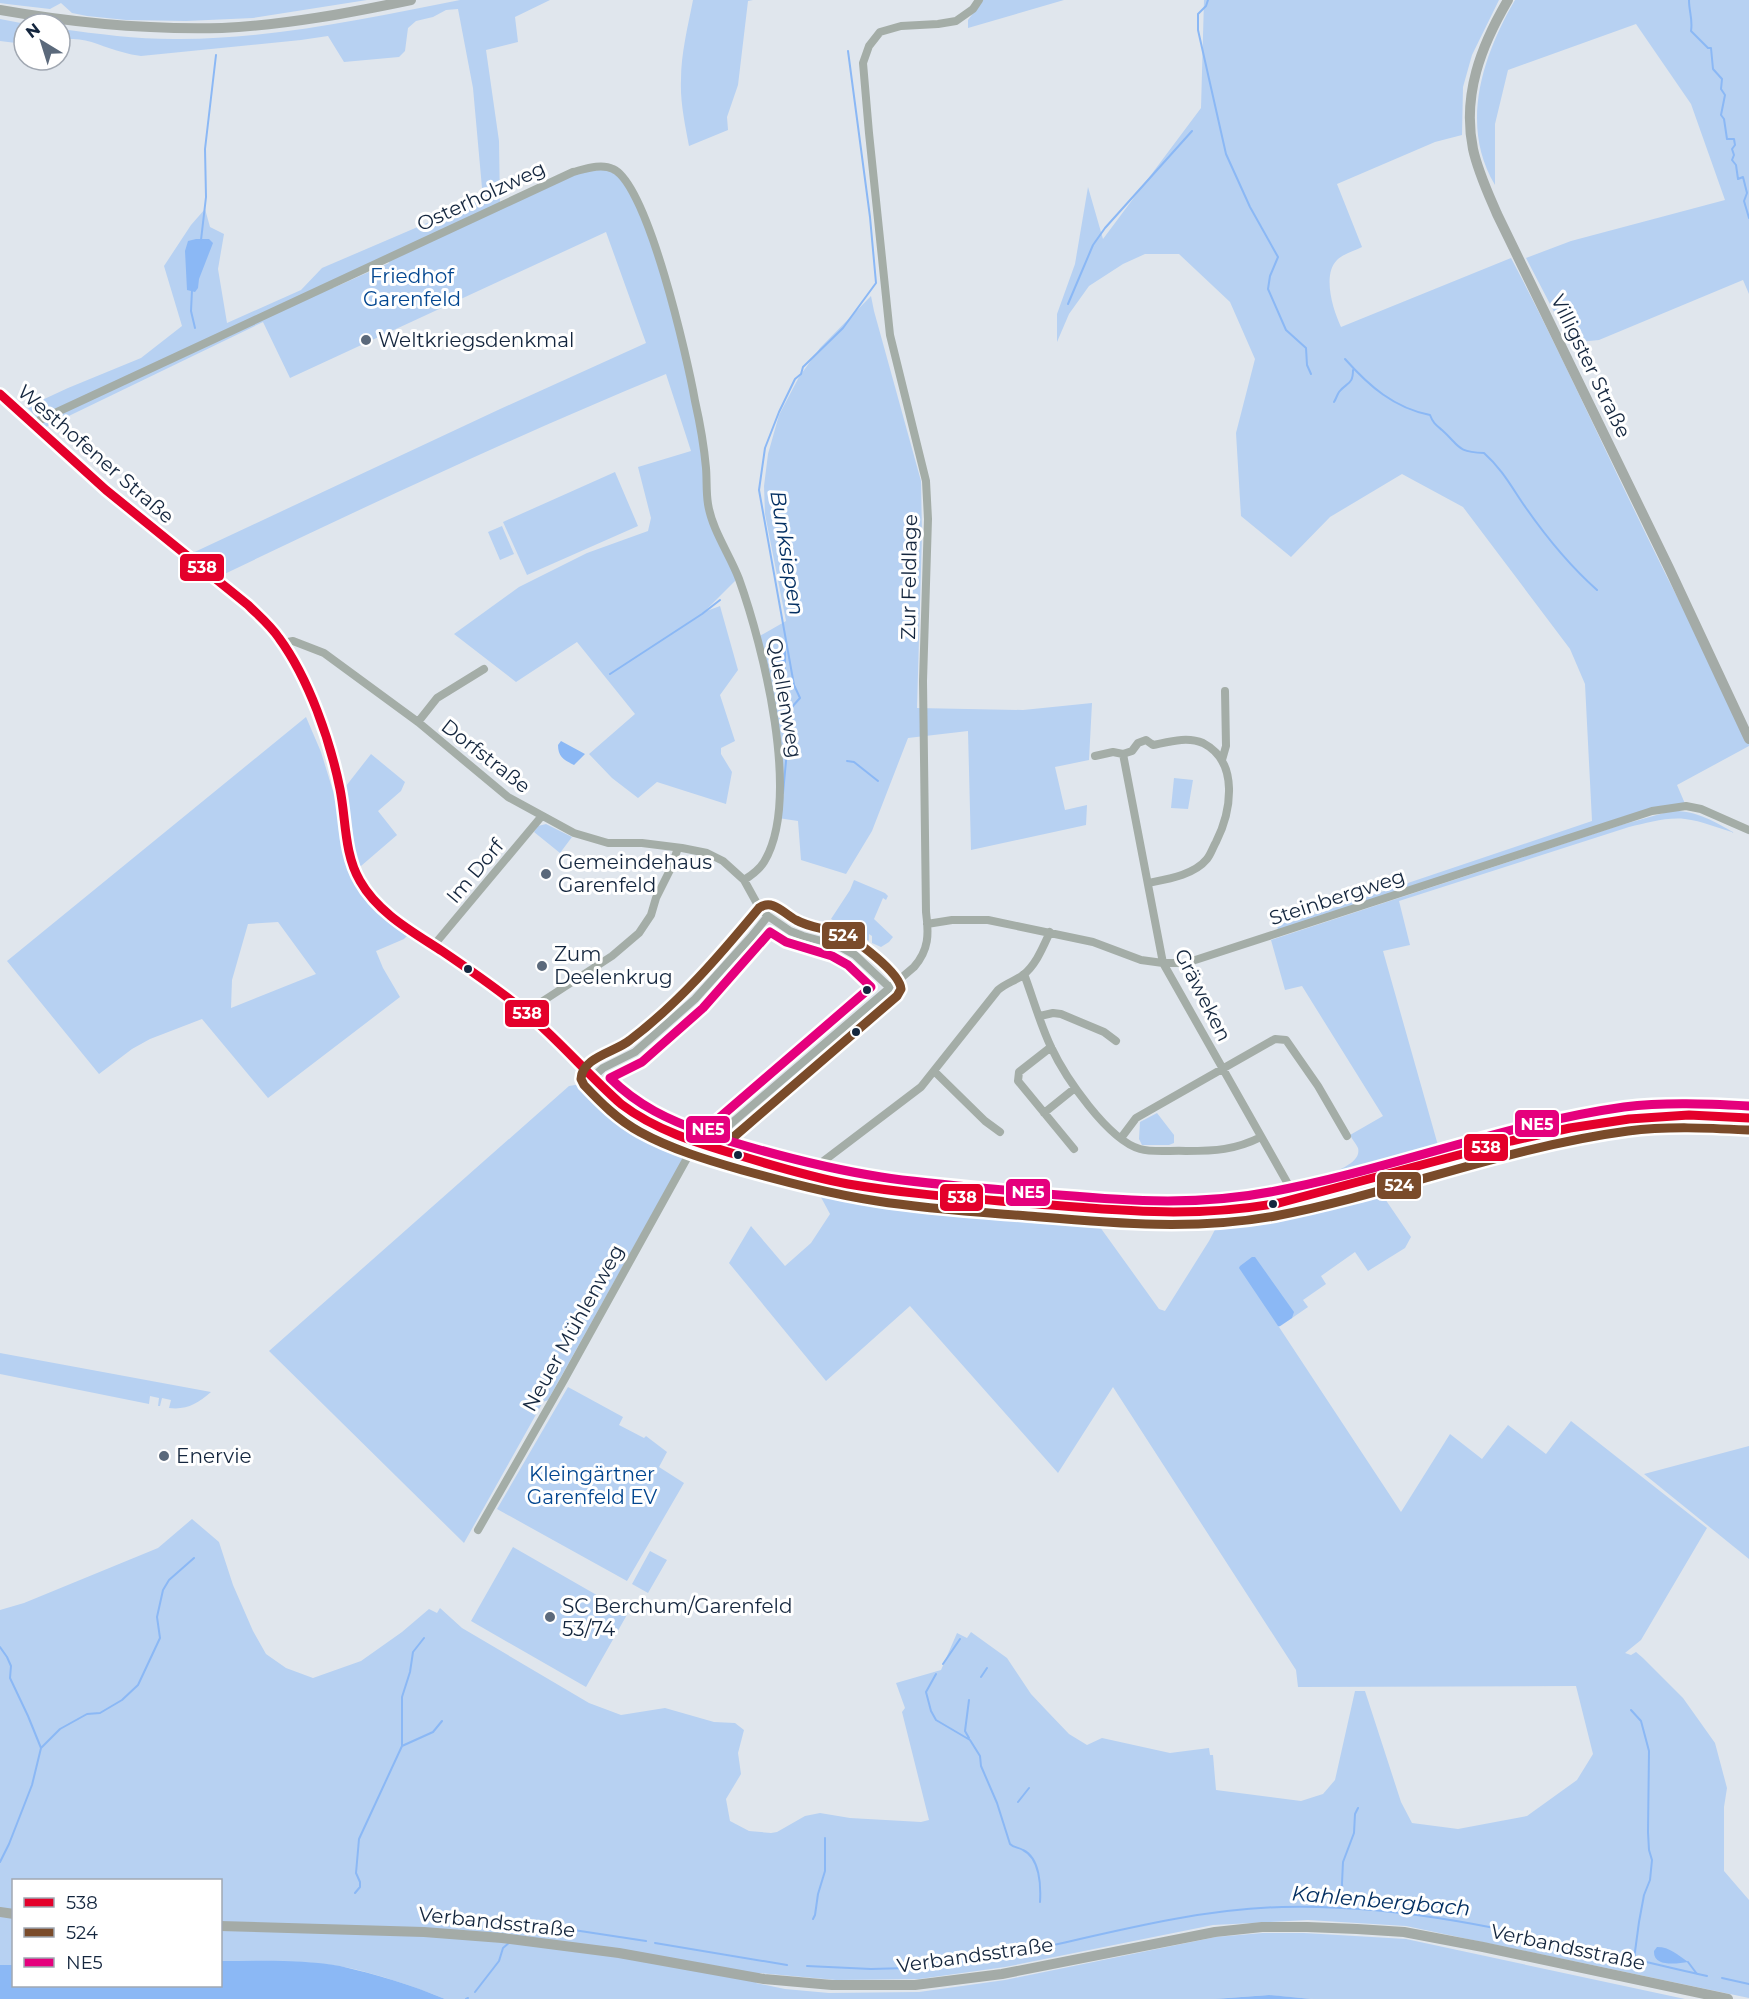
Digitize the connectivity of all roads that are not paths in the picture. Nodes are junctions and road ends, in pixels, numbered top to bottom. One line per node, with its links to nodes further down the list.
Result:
1 (411, 0): 4 (main road)
2 (979, 0): 22 (street, Zur Feldlage)
3 (1508, 0): 12 (main road, Villigster Straße)
4 (0, 10)
5 (0, 394): 6 (street, Westhofener Straße)
6 (34, 425): 7 (street, Osterholzweg); 8 (street, Westhofener Straße)
7 (712, 518): 19 (street, Quellenweg)
8 (283, 643): 11 (street, Dorfstraße); 24 (street, Westhofener Straße)
9 (483, 669): 11 (street)
10 (1225, 691): 15 (street)
11 (418, 722): 16 (street, Dorfstraße)
12 (1749, 739)
13 (1123, 754): 14 (street); 15 (street); 20 (street, Gräweken)
14 (1095, 756)
15 (1222, 760): 20 (street)
16 (541, 817): 18 (street, Dorfstraße); 24 (street, Im Dorf)
17 (1749, 830): 25 (street, Steinbergweg)
18 (678, 848): 19 (street, Dorfstraße); 28 (street)
19 (744, 880): 21 (street, Dorfstraße)
20 (1148, 883): 25 (street, Gräweken)
21 (768, 916): 27 (street, Dorfstraße); 34 (street)
22 (927, 924): 23 (street, Steinbergweg); 27 (street, Zur Feldlage)
23 (1050, 932): 25 (street, Steinbergweg); 26 (street)
24 (434, 945): 28 (street, Westhofener Straße)
25 (1163, 963): 32 (street, Gräweken)
26 (1024, 974): 29 (street); 33 (street)
27 (889, 987): 43 (street, Zur Feldlage)
28 (526, 1012): 34 (street, Westhofener Straße)
29 (1040, 1016): 30 (street); 31 (street)
30 (1116, 1041)
31 (1051, 1047): 35 (street); 36 (street)
32 (1223, 1070): 39 (street); 40 (street, Gräweken); 41 (street)
33 (934, 1071): 38 (street); 45 (street)
34 (593, 1077): 42 (street, Westhofener Straße)
35 (1075, 1088): 36 (street); 41 (street)
36 (1044, 1113): 44 (street)
37 (1749, 1118): 46 (street, Westhofener Straße)
38 (1000, 1132)
39 (1347, 1136)
40 (1261, 1137): 41 (street); 46 (street, Gräweken)
41 (1121, 1138)
42 (696, 1142): 43 (street, Westhofener Straße); 47 (street, Neuer Mühlenweg)
43 (710, 1147): 45 (street, Westhofener Straße)
44 (1074, 1149)
45 (808, 1175): 46 (street, Westhofener Straße)
46 (1292, 1200)
47 (477, 1530)
48 (222, 1926): 49 (main road, Verbandsstraße)
49 (1728, 1999)

